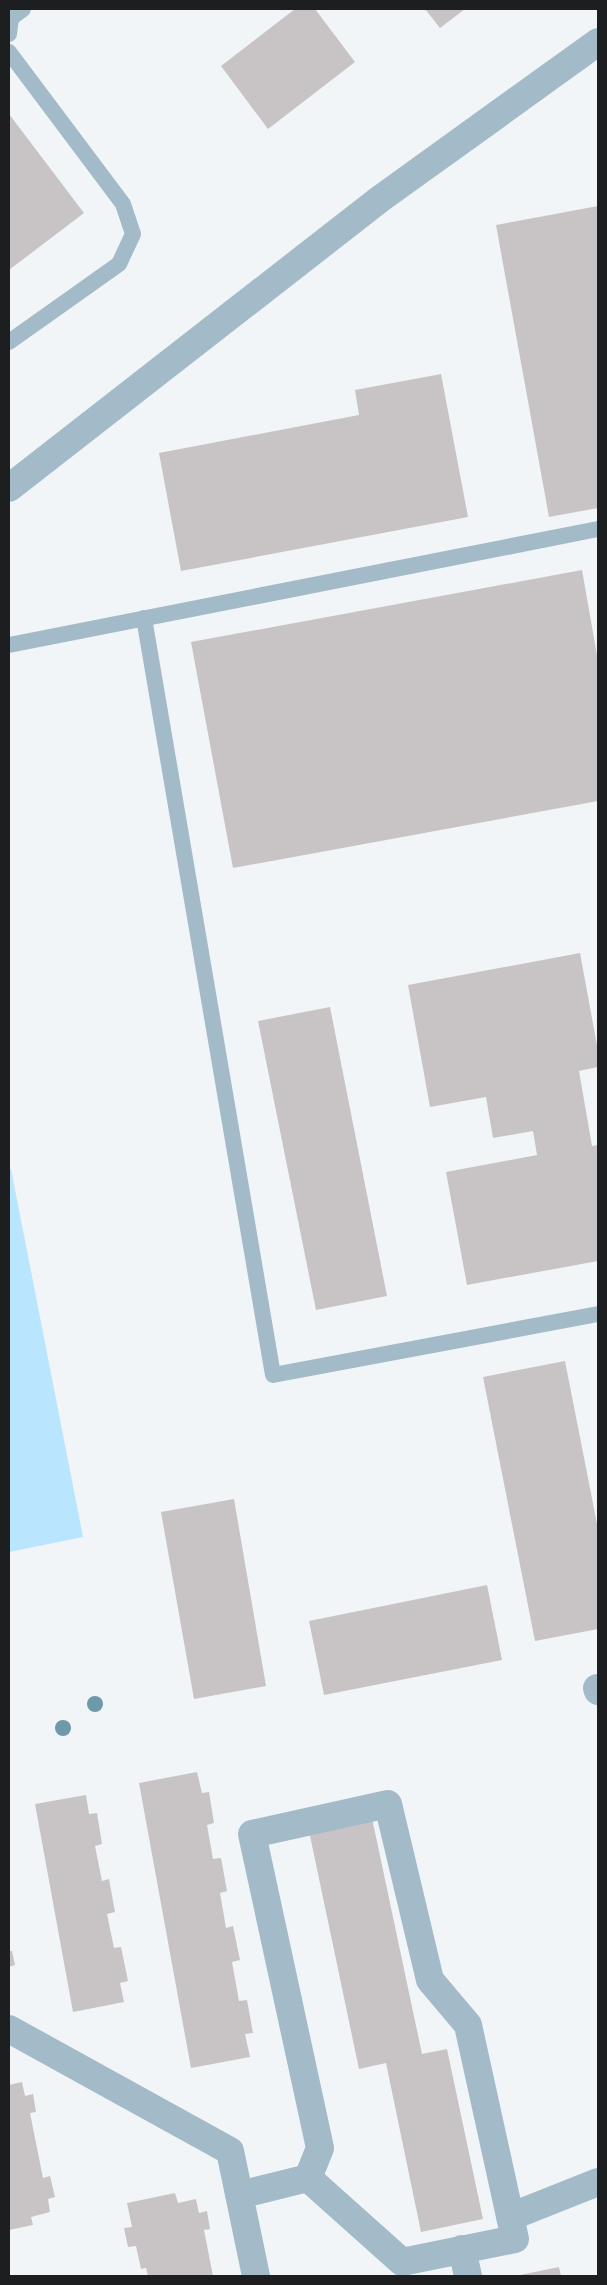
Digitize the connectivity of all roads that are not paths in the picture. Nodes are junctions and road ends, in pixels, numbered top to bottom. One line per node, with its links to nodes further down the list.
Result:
1 (23, 9): 2 (lane)
2 (9, 34)
3 (598, 42): 6 (street)
4 (9, 52): 5 (lane)
5 (9, 342)
6 (9, 488)
7 (598, 529): 8 (lane)
8 (144, 618): 9 (lane); 10 (lane)
9 (9, 645)
10 (598, 1314)
11 (9, 2029): 14 (street)
12 (308, 2178): 14 (street); 15 (street); 16 (street)
13 (598, 2182): 15 (street)
14 (239, 2195): 17 (street)
15 (510, 2217): 16 (street)
16 (462, 2249): 18 (street)
17 (256, 2276)
18 (468, 2276)

